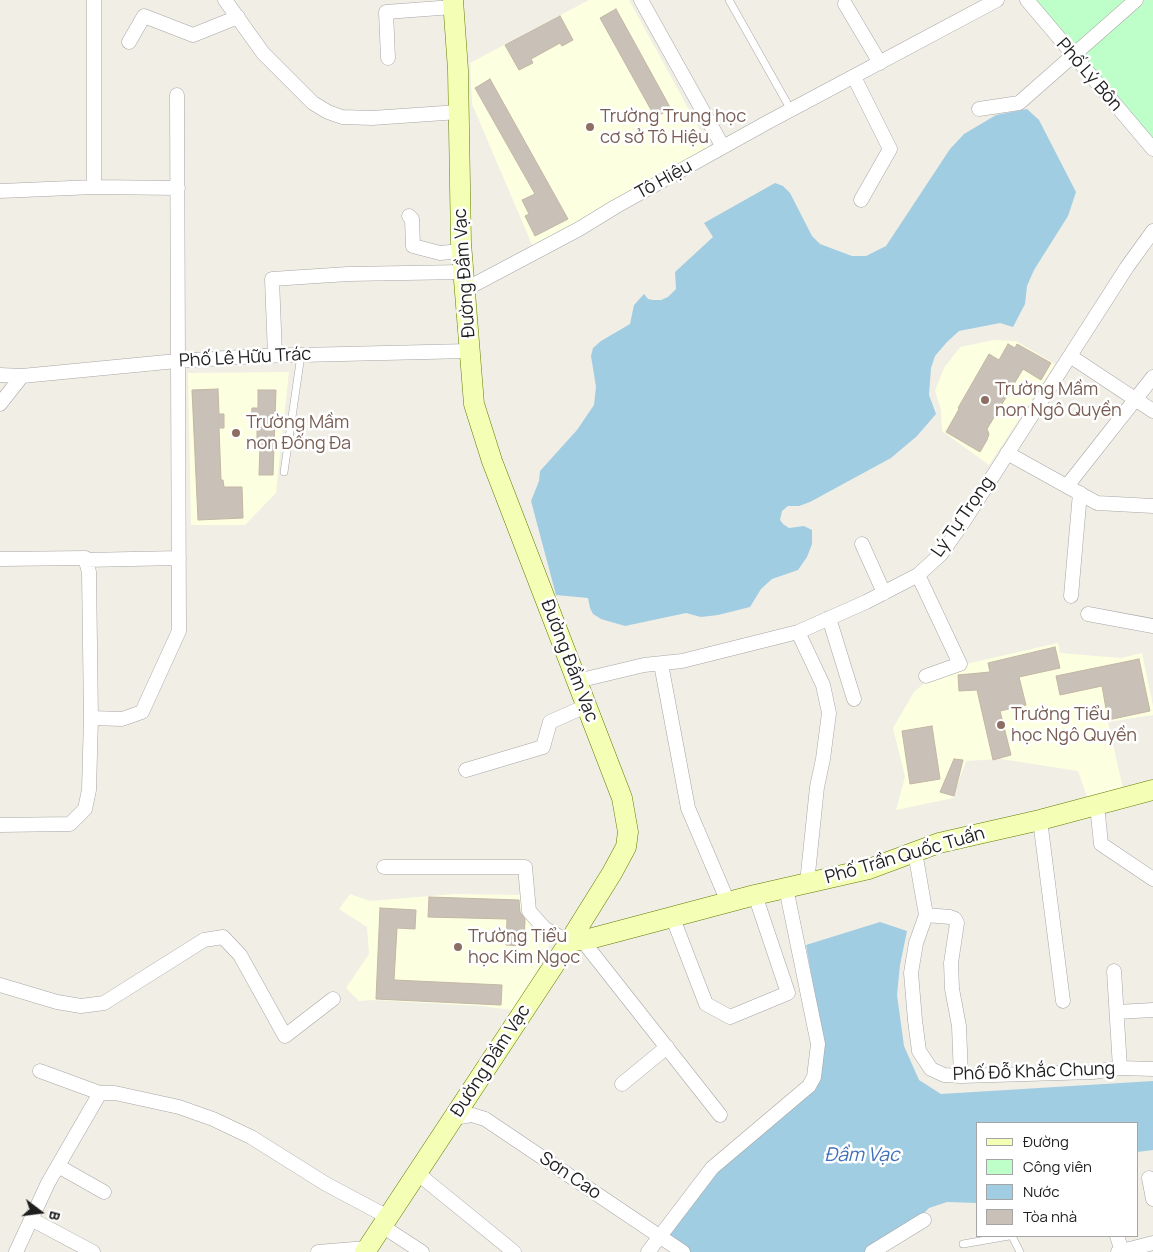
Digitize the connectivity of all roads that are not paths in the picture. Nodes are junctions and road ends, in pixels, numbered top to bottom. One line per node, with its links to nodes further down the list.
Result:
1 (94, 0): 22 (street)
2 (225, 0): 10 (street)
3 (641, 0): 20 (street)
4 (729, 0): 18 (lane)
5 (997, 0): 14 (street, Tô Hiệu)
6 (1027, 0): 12 (street, Phố Lý Bôn)
7 (1136, 0): 12 (street)
8 (453, 3): 13 (street); 19 (street, Đường Đầm Vạc)
9 (845, 4): 14 (street)
10 (238, 18): 11 (street); 19 (street)
11 (129, 42)
12 (1072, 55): 17 (street); 21 (street, Phố Lý Bôn)
13 (388, 58)
14 (880, 63): 15 (street, Tô Hiệu)
15 (854, 76): 18 (street, Tô Hiệu); 25 (street)
16 (177, 95): 23 (street)
17 (979, 108)
18 (791, 110): 20 (street, Tô Hiệu)
19 (459, 112): 28 (street, Đường Đầm Vạc)
20 (723, 147): 29 (street, Tô Hiệu)
21 (1153, 148)
22 (94, 187): 23 (street); 24 (street)
23 (178, 188): 34 (street)
24 (0, 191)
25 (861, 200)
26 (409, 216): 28 (street)
27 (1153, 231): 33 (street, Lý Tự Trọng)
28 (462, 251): 29 (street, Đường Đầm Vạc)
29 (464, 281): 30 (street, Đường Đầm Vạc); 32 (street)
30 (470, 351): 31 (street, Phố Lê Hữu Trác); 59 (street, Đường Đầm Vạc)
31 (301, 355): 32 (street, Phố Lê Hữu Trác); 42 (lane)
32 (274, 356): 34 (street, Phố Lê Hữu Trác)
33 (1070, 356): 38 (street); 41 (street, Lý Tự Trọng)
34 (177, 361): 36 (street, Phố Lê Hữu Trác); 47 (street)
35 (0, 375): 36 (street, Phố Lê Hữu Trác)
36 (22, 376): 39 (street)
37 (1153, 377): 38 (street)
38 (1136, 400): 40 (street); 43 (street)
39 (0, 404)
40 (1153, 411)
41 (1007, 453): 43 (street); 50 (street, Lý Tự Trọng)
42 (284, 472)
43 (1067, 486): 44 (street)
44 (1080, 493): 45 (street); 52 (street)
45 (1153, 506)
46 (862, 544): 51 (street)
47 (179, 558): 49 (street); 62 (street)
48 (0, 559): 49 (street)
49 (85, 560): 62 (street)
50 (918, 576): 51 (street, Lý Tự Trọng); 58 (street)
51 (884, 593): 54 (street, Lý Tự Trọng)
52 (1071, 596)
53 (1088, 614): 55 (street)
54 (829, 618): 56 (street, Lý Tự Trọng); 60 (street)
55 (1153, 626)
56 (798, 632): 57 (street, Lý Tự Trọng); 71 (street)
57 (661, 664): 59 (street, Lý Tự Trọng); 74 (street)
58 (926, 676)
59 (577, 681): 61 (street, Đường Đầm Vạc)
60 (854, 699)
61 (586, 706): 63 (street); 77 (street, Đường Đầm Vạc)
62 (91, 718): 67 (street)
63 (466, 770)
64 (1153, 790): 65 (street, Phố Trần Quốc Tuấn)
65 (1097, 804): 66 (street, Phố Trần Quốc Tuấn); 70 (street)
66 (1040, 820): 68 (street, Phố Trần Quốc Tuấn); 81 (street)
67 (0, 825)
68 (915, 852): 71 (street, Phố Trần Quốc Tuấn); 75 (street, Phố Đỗ Khắc Chung)
69 (384, 867): 77 (street)
70 (1153, 879)
71 (807, 883): 72 (street, Phố Trần Quốc Tuấn)
72 (786, 888): 73 (street, Phố Trần Quốc Tuấn); 101 (street)
73 (755, 895): 74 (street, Phố Trần Quốc Tuấn); 76 (street)
74 (728, 902): 76 (street, Phố Trần Quốc Tuấn)
75 (926, 915): 88 (street); 88 (street, Phố Đỗ Khắc Chung)
76 (672, 916): 77 (street, Phố Trần Quốc Tuấn)
77 (575, 941): 84 (street); 92 (street, Đường Đầm Vạc)
78 (1114, 971): 83 (street)
79 (0, 985): 80 (street)
80 (334, 999)
81 (1063, 1001)
82 (1153, 1010): 83 (street)
83 (1117, 1012): 85 (street)
84 (667, 1047): 89 (street); 91 (street)
85 (1120, 1068): 86 (street, Phố Đỗ Khắc Chung); 88 (street, Phố Đỗ Khắc Chung)
86 (1153, 1068)
87 (40, 1071): 90 (street)
88 (961, 1076)
89 (622, 1084)
90 (100, 1092): 93 (street); 100 (street)
91 (720, 1115)
92 (453, 1118): 94 (street, Đường Đầm Vạc); 101 (street, Sơn Cao)
93 (58, 1166): 96 (street); 98 (street)
94 (417, 1173): 100 (street, Đường Đầm Vạc); 113 (street)
95 (1149, 1178): 97 (street)
96 (104, 1192)
97 (1153, 1199)
98 (31, 1219): 109 (street); 110 (street)
99 (924, 1220): 116 (street)
100 (385, 1222): 107 (street, Đường Đầm Vạc); 112 (street)
101 (659, 1236): 114 (street); 115 (street, Sơn Cao)
102 (1004, 1237): 106 (lane)
103 (1011, 1237): 117 (lane)
104 (1117, 1237): 108 (street)
105 (1153, 1242): 108 (street)
106 (963, 1244)
107 (366, 1250): 111 (street)
108 (1120, 1251)
109 (16, 1252)
110 (93, 1252)
111 (318, 1252)
112 (422, 1252)
113 (514, 1252)
114 (648, 1252)
115 (683, 1252)
116 (872, 1252)
117 (1020, 1252)

